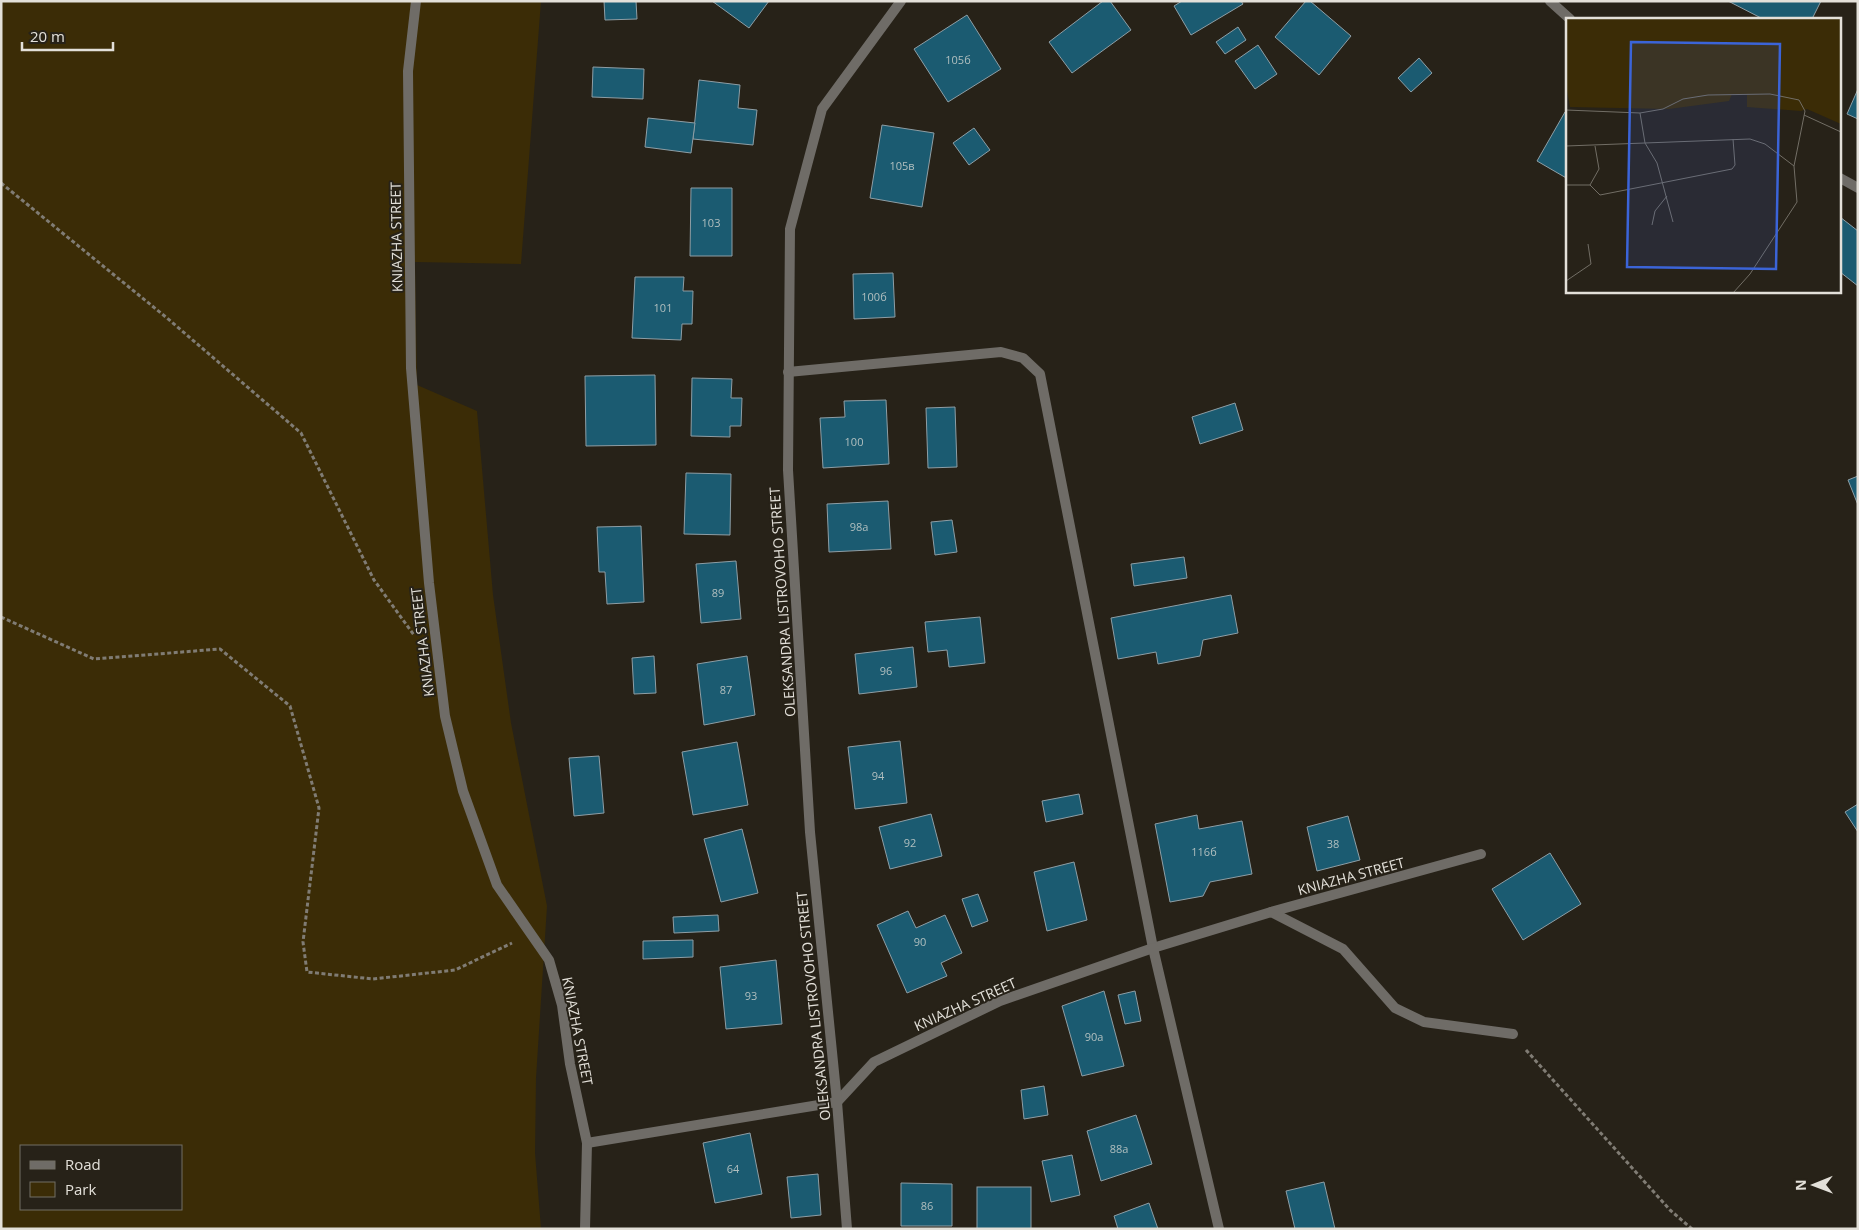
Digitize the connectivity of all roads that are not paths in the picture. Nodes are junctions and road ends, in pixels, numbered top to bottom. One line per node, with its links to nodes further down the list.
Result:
1 (416, 1): 13 (street, KNIAZHA STREET)
2 (901, 1): 7 (street, OLEKSANDRA LISTROVOHO STREET)
3 (1550, 1): 4 (street)
4 (1569, 18)
5 (1842, 179): 6 (street)
6 (1858, 188)
7 (788, 372): 10 (street); 12 (street, OLEKSANDRA LISTROVOHO STREET)
8 (1481, 854): 9 (street, KNIAZHA STREET)
9 (1271, 912): 10 (street, KNIAZHA STREET); 11 (street)
10 (1153, 948): 12 (street, KNIAZHA STREET); 16 (street)
11 (1513, 1034)
12 (837, 1102): 13 (street); 15 (street, OLEKSANDRA LISTROVOHO STREET)
13 (587, 1142): 14 (street)
14 (585, 1229)
15 (847, 1229)
16 (1219, 1229)

